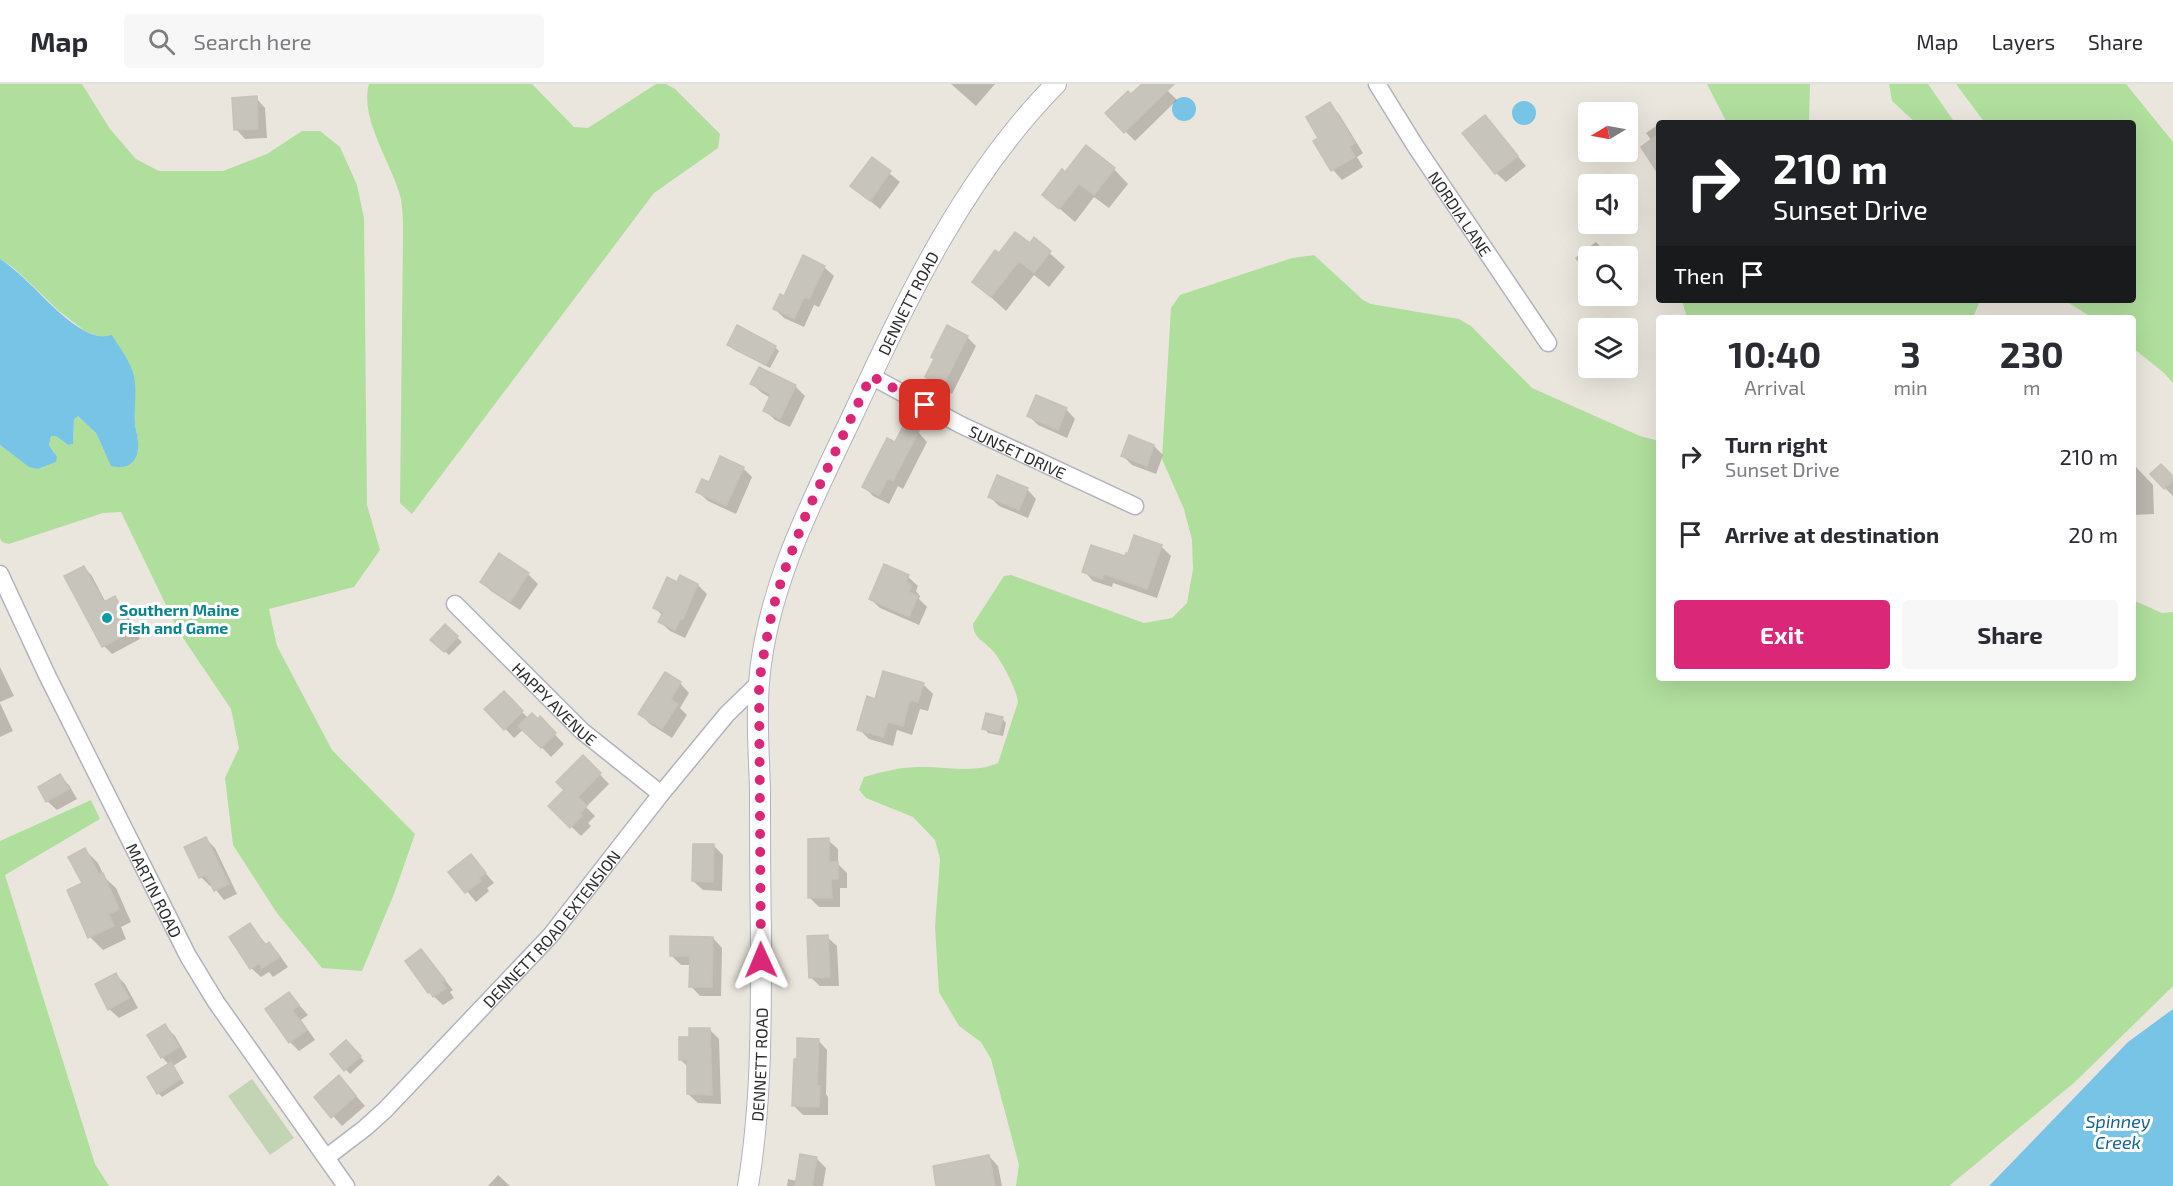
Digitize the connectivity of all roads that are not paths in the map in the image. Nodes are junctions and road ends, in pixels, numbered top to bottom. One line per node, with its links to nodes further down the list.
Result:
1 (1056, 84): 4 (street, DENNETT ROAD)
2 (1377, 84): 3 (street, NORDIA LANE)
3 (1548, 343)
4 (871, 376): 5 (street, SUNSET DRIVE); 8 (street, DENNETT ROAD)
5 (1135, 506)
6 (0, 574): 10 (street, MARTIN ROAD)
7 (455, 604): 9 (street, HAPPY AVENUE)
8 (759, 683): 9 (street, DENNETT ROAD EXTENSION); 12 (street, DENNETT ROAD)
9 (661, 794): 10 (street, DENNETT ROAD EXTENSION)
10 (327, 1157): 11 (street, MARTIN ROAD)
11 (346, 1186)
12 (748, 1186)

